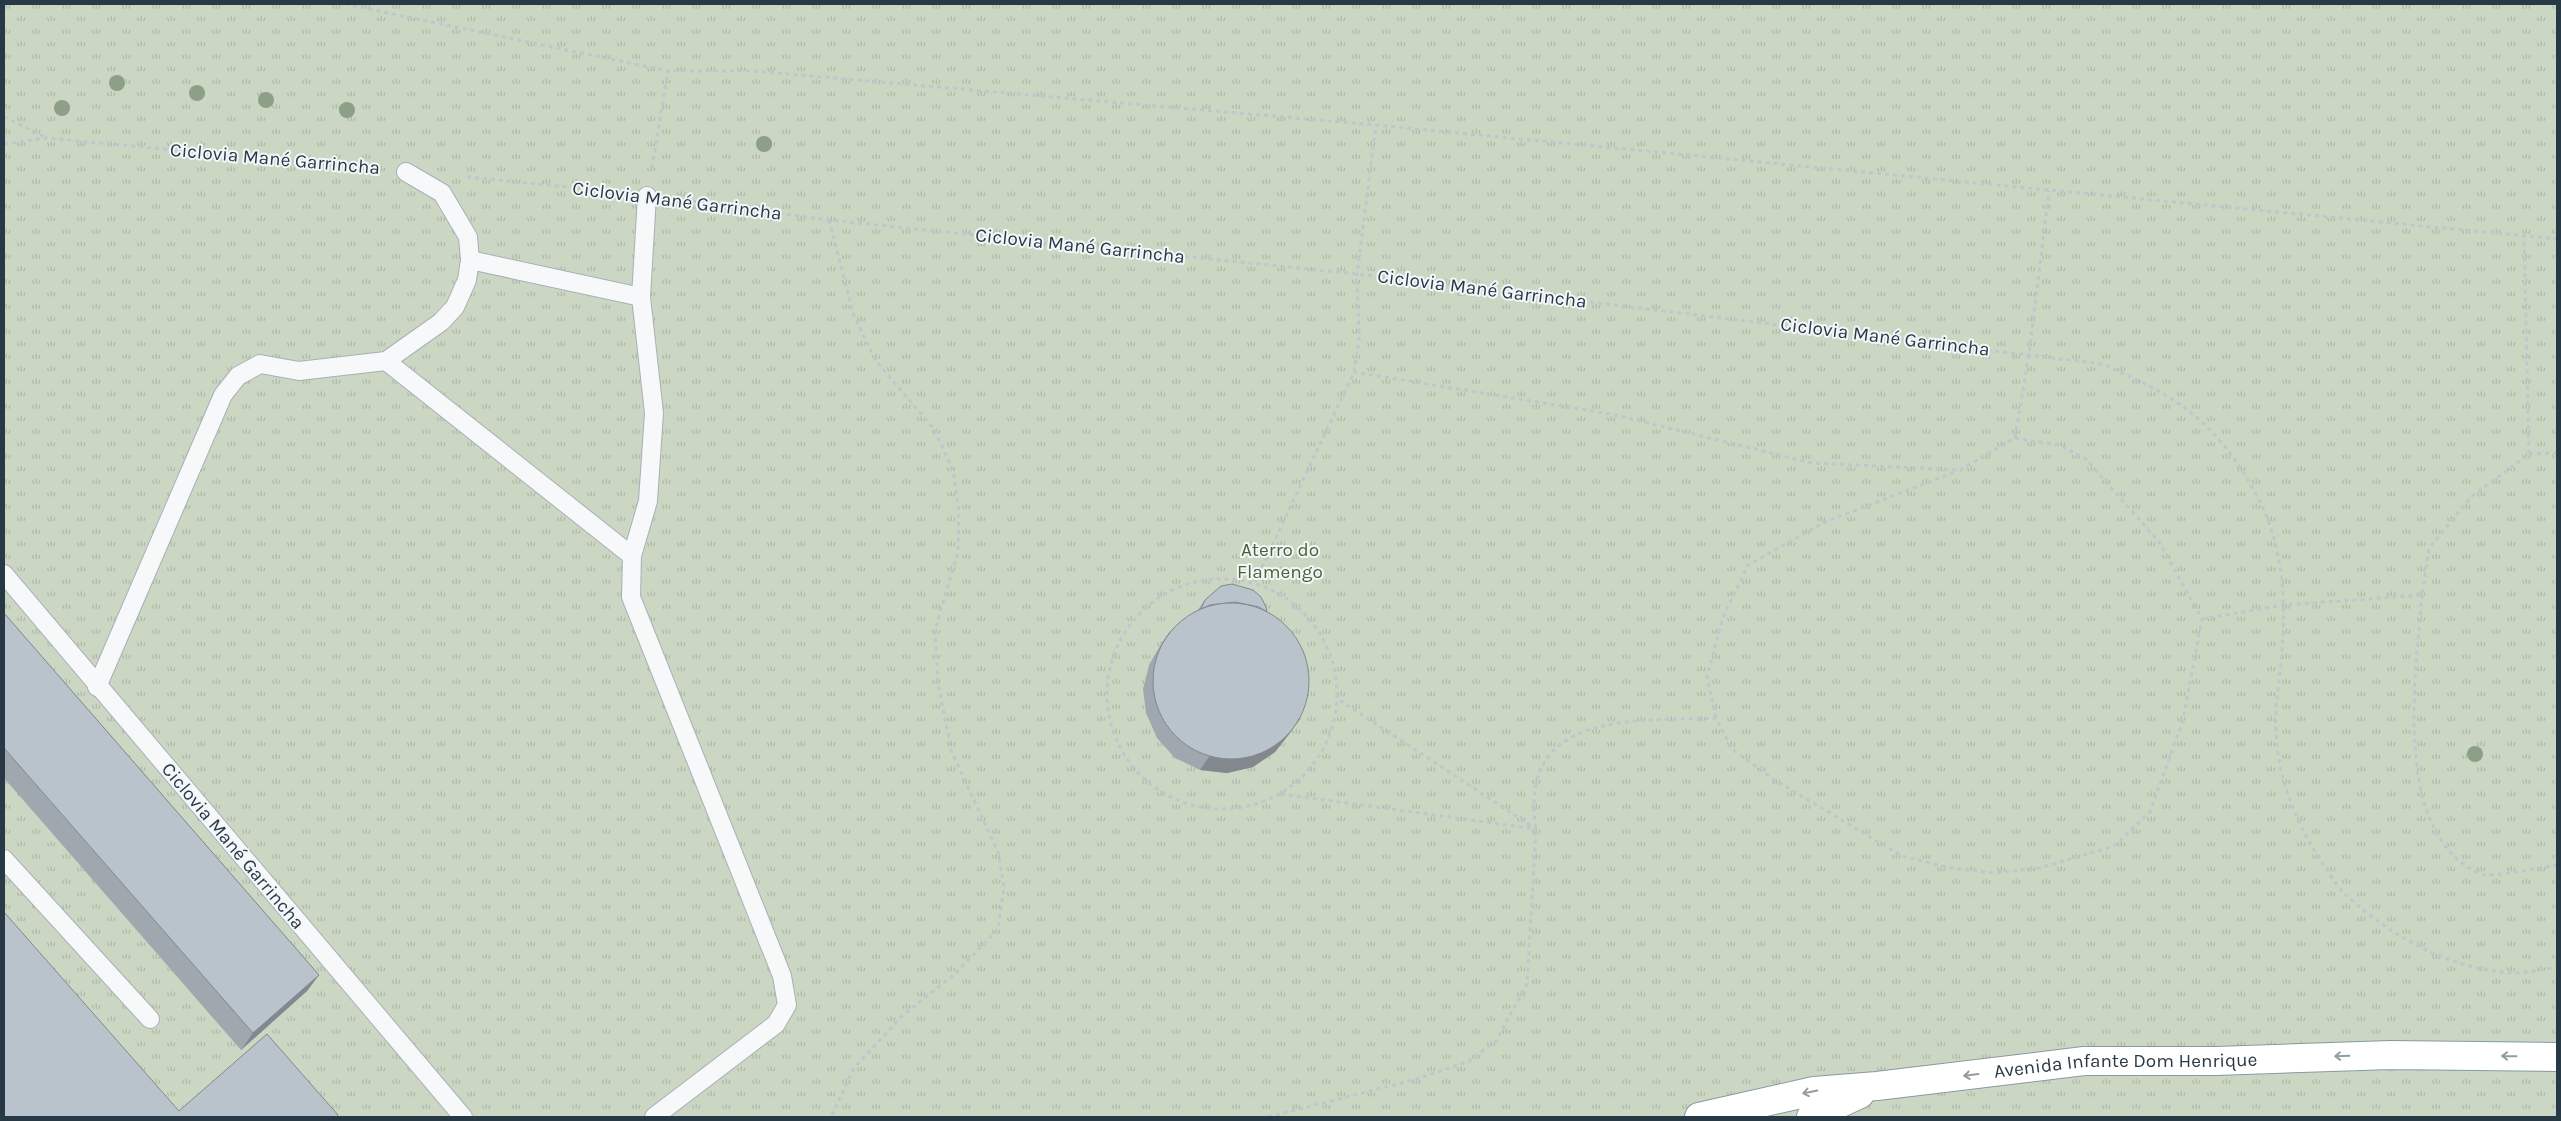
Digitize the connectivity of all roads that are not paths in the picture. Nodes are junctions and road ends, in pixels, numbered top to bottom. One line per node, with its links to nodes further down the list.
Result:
1 (406, 172): 3 (lane)
2 (647, 196): 4 (lane)
3 (470, 260): 4 (lane); 5 (lane)
4 (641, 297): 6 (lane)
5 (386, 362): 6 (lane); 8 (lane)
6 (632, 556): 14 (lane)
7 (4, 574): 8 (lane, Ciclovia Mané Garrincha)
8 (97, 686): 13 (lane, Ciclovia Mané Garrincha)
9 (4, 859): 10 (lane)
10 (150, 1019)
11 (2557, 1057): 12 (highway, Avenida Infante Dom Henrique, one-way to 12)
12 (1877, 1086): 15 (highway, Avenida Infante Dom Henrique, one-way to 15); 16 (highway)
13 (463, 1117)
14 (654, 1117)
15 (1699, 1117)
16 (1812, 1117)

